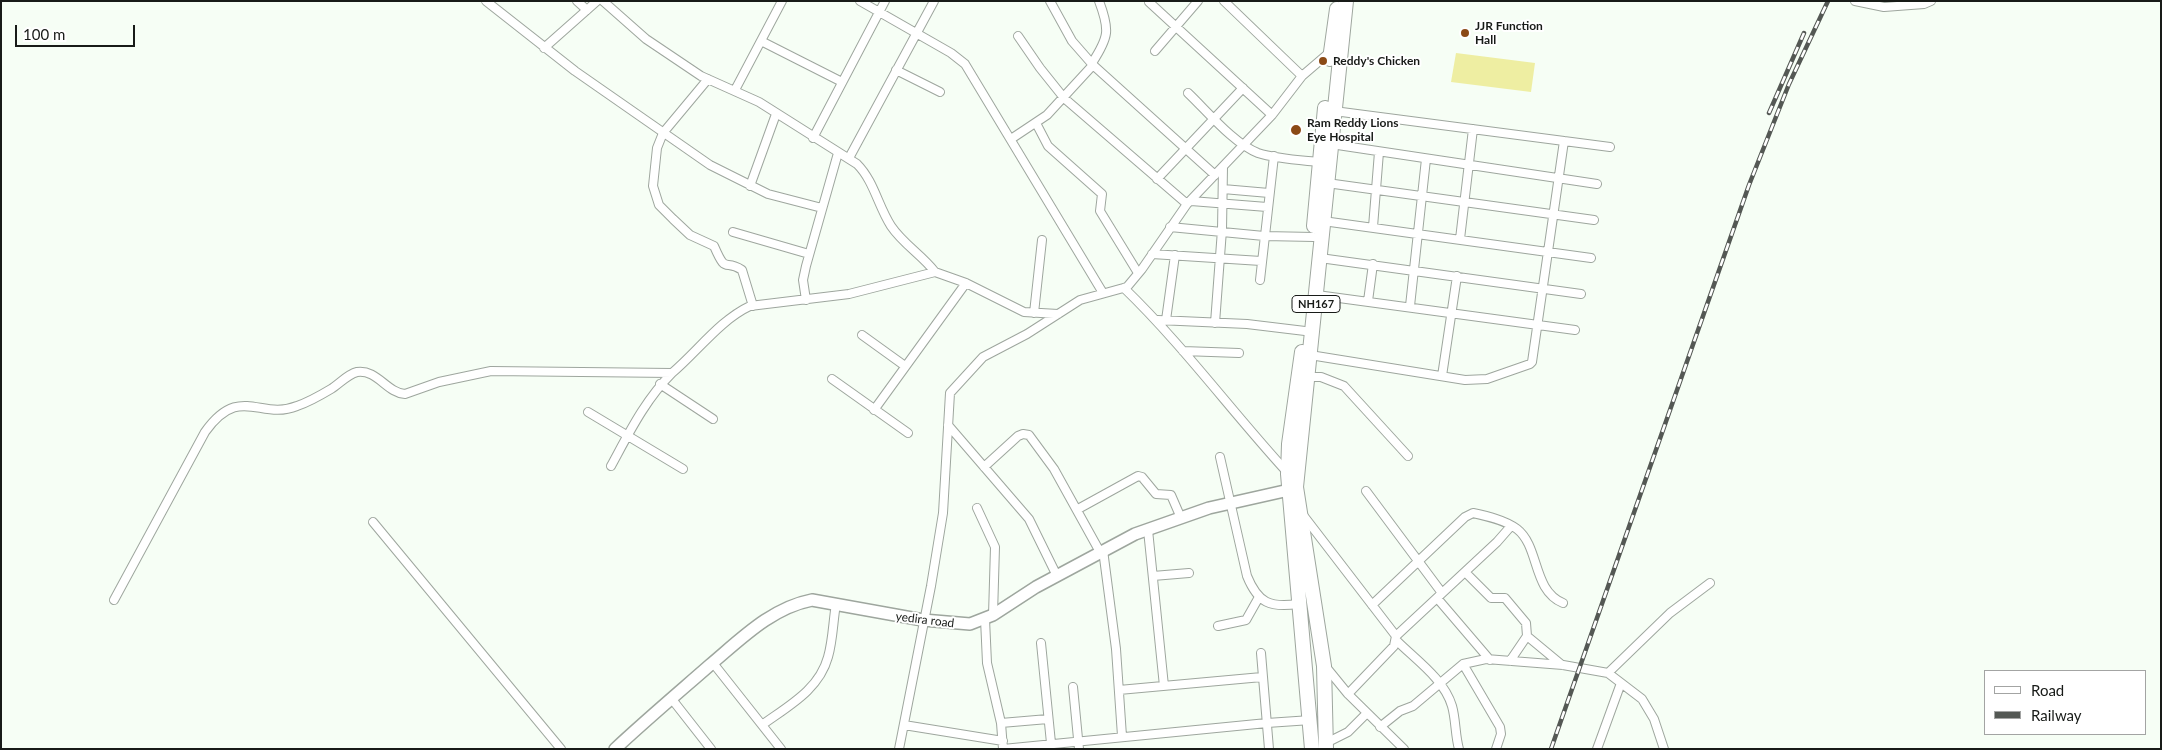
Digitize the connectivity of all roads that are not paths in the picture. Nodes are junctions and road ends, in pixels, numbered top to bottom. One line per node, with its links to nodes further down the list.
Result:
1 (486, 1): 24 (street)
2 (577, 1): 18 (street)
3 (596, 1): 18 (street)
4 (602, 1): 30 (street)
5 (860, 1): 19 (street)
6 (885, 1): 19 (street)
7 (934, 1): 21 (street)
8 (1050, 1): 27 (street)
9 (1099, 1): 27 (street)
10 (1198, 1): 20 (street)
11 (1224, 1): 29 (street)
12 (1339, 1): 26 (highway, NH167)
13 (1346, 1): 37 (highway, NH167)
14 (1855, 1): 15 (street)
15 (1931, 1)
16 (780, 2): 23 (street)
17 (1149, 2): 20 (street)
18 (587, 10): 24 (street)
19 (879, 12): 21 (street); 31 (street)
20 (1177, 26): 25 (street); 32 (street)
21 (916, 32): 28 (street); 45 (street)
22 (1018, 36): 36 (street)
23 (761, 40): 31 (street); 33 (street)
24 (544, 48): 43 (street)
25 (1155, 51)
26 (1331, 51): 29 (street); 56 (highway, NH167)
27 (1093, 64): 36 (street); 50 (street)
28 (896, 70): 34 (street); 54 (street)
29 (1302, 76): 39 (street)
30 (708, 78): 33 (street); 43 (street)
31 (842, 82): 44 (street)
32 (1243, 88): 39 (street); 40 (street)
33 (735, 90): 38 (street)
34 (940, 92)
35 (1188, 93): 40 (street)
36 (1064, 98): 41 (street); 61 (street)
37 (1334, 110): 42 (street); 47 (highway, NH167)
38 (776, 114): 44 (street); 64 (street)
39 (1272, 114): 48 (street)
40 (1214, 118): 48 (street); 50 (street)
41 (1036, 123): 45 (street); 97 (street)
42 (1473, 129): 46 (street); 57 (street)
43 (663, 133): 64 (street); 108 (street)
44 (813, 138): 52 (street)
45 (1011, 139): 103 (street)
46 (1564, 141): 49 (street); 60 (street)
47 (1331, 144): 51 (street); 62 (highway, NH167)
48 (1243, 145): 53 (street); 58 (street)
49 (1610, 147)
50 (1186, 149): 59 (street); 61 (street)
51 (1379, 152): 55 (street); 66 (street)
52 (838, 153): 54 (street); 73 (street)
53 (1274, 156): 56 (street); 67 (street)
54 (849, 158): 96 (street)
55 (1426, 159): 57 (street); 68 (street)
56 (1319, 162): 83 (highway, NH167)
57 (1469, 165): 60 (street); 70 (street)
58 (1223, 167): 59 (street); 65 (street)
59 (1215, 175): 69 (street)
60 (1558, 178): 63 (street); 74 (street)
61 (1157, 179): 69 (street)
62 (1327, 183): 66 (street); 76 (highway, NH167)
63 (1597, 184)
64 (750, 186): 73 (street)
65 (1224, 189): 67 (street); 71 (street)
66 (1376, 190): 68 (street); 78 (street)
67 (1269, 193): 72 (street)
68 (1422, 196): 70 (street); 81 (street)
69 (1189, 202): 71 (street); 77 (street)
70 (1464, 202): 74 (street); 84 (street)
71 (1223, 204): 72 (street); 80 (street)
72 (1267, 207): 82 (street)
73 (822, 208): 87 (street)
74 (1553, 215): 75 (street); 86 (street)
75 (1594, 220)
76 (1323, 221): 78 (street); 91 (highway, NH167)
77 (1170, 227): 80 (street); 88 (street)
78 (1373, 227): 81 (street)
79 (734, 232): 87 (street)
80 (1222, 232): 82 (street); 90 (street)
81 (1418, 233): 84 (street); 95 (street)
82 (1264, 236): 83 (street); 93 (street)
83 (1314, 237): 118 (highway, NH167)
84 (1460, 239): 86 (street)
85 (1042, 240): 111 (street)
86 (1548, 252): 92 (street); 102 (street)
87 (809, 254): 106 (street)
88 (1152, 254): 89 (street); 97 (street)
89 (1175, 255): 90 (street); 114 (street)
90 (1220, 258): 93 (street); 115 (street)
91 (1320, 258): 94 (street); 105 (highway, NH167)
92 (1591, 258)
93 (1261, 261): 99 (street)
94 (1373, 264): 95 (street); 107 (street)
95 (1414, 270): 98 (street); 109 (street)
96 (935, 272): 100 (street); 106 (street)
97 (1138, 273): 101 (street)
98 (1456, 276): 102 (street); 110 (street)
99 (1260, 280)
100 (966, 283): 111 (street); 123 (street)
101 (1124, 288): 103 (street); 113 (street)
102 (1543, 289): 104 (street); 116 (street)
103 (1103, 293): 112 (street)
104 (1581, 294)
105 (1316, 295): 107 (street); 122 (highway, NH167)
106 (806, 300): 108 (street)
107 (1368, 301): 109 (street)
108 (753, 306): 124 (street)
109 (1410, 306): 110 (street)
110 (1451, 312): 116 (street); 125 (street)
111 (1034, 313): 112 (street)
112 (1058, 314): 132 (street)
113 (1158, 320): 114 (street); 120 (street)
114 (1166, 320): 115 (street)
115 (1216, 323): 118 (street)
116 (1538, 325): 117 (street); 125 (street)
117 (1575, 330)
118 (1305, 331): 140 (highway, NH167)
119 (862, 334): 123 (street)
120 (1183, 351): 121 (street); 140 (street)
121 (1239, 353)
122 (1310, 355): 125 (street); 126 (highway, NH167)
123 (906, 366): 129 (street)
124 (672, 373): 128 (street); 160 (street)
125 (1442, 376)
126 (1308, 377): 135 (street); 146 (highway, NH167)
127 (832, 379): 129 (street)
128 (660, 384): 131 (street); 134 (street)
129 (874, 410): 133 (street)
130 (588, 412): 134 (street)
131 (713, 419)
132 (948, 425): 138 (street); 166 (street)
133 (908, 433)
134 (628, 436): 137 (street); 139 (street)
135 (1408, 456)
136 (1220, 457): 143 (street)
137 (611, 466)
138 (984, 467): 145 (street); 155 (street)
139 (683, 469)
140 (1288, 474): 141 (highway, NH167)
141 (1289, 490): 143 (main road, yedira road); 163 (highway, NH167)
142 (1366, 491): 152 (street)
143 (1230, 503): 147 (main road, yedira road); 159 (street)
144 (977, 508): 165 (street)
145 (1078, 509): 147 (street); 151 (street)
146 (1299, 509): 164 (street); 177 (highway, NH167)
147 (1181, 518): 150 (main road, yedira road)
148 (373, 522): 200 (street)
149 (1511, 526): 152 (street); 153 (street); 161 (street)
150 (1148, 530): 151 (main road, yedira road); 156 (street)
151 (1101, 551): 155 (main road, yedira road); 184 (street)
152 (1418, 561): 158 (street); 164 (street)
153 (1465, 572): 158 (street); 168 (street)
154 (1189, 573): 156 (street)
155 (1057, 576): 165 (main road, yedira road)
156 (1154, 576): 182 (street)
157 (1710, 583): 178 (street)
158 (1439, 596): 169 (street); 172 (street)
159 (1259, 597): 163 (street); 167 (street)
160 (114, 600)
161 (1563, 603)
162 (836, 604): 166 (main road, yedira road); 174 (main road, yedira road); 192 (street)
163 (1298, 604): 189 (highway, NH167)
164 (1372, 605): 169 (street)
165 (989, 617): 166 (main road, yedira road); 190 (street)
166 (923, 620): 193 (street)
167 (1218, 626)
168 (1527, 636): 173 (street); 176 (street)
169 (1396, 638): 180 (street); 185 (street)
170 (1041, 643): 188 (street)
171 (1261, 653): 179 (street)
172 (1490, 660): 173 (street); 175 (street)
173 (1510, 661): 176 (street)
174 (713, 663): 186 (main road, yedira road); 192 (street)
175 (1463, 664): 180 (street); 209 (street)
176 (1563, 665): 178 (street)
177 (1324, 666): 185 (street); 199 (highway, NH167)
178 (1608, 673): 181 (street)
179 (1262, 677): 182 (street); 191 (street)
180 (1439, 682): 194 (street); 208 (street)
181 (1621, 683): 210 (street); 211 (street)
182 (1164, 686): 184 (street)
183 (1073, 687): 197 (street)
184 (1119, 690): 195 (street)
185 (1348, 694): 187 (street)
186 (671, 698): 201 (main road, yedira road); 202 (street)
187 (1367, 713): 194 (street); 199 (street)
188 (1048, 719): 190 (street); 196 (street)
189 (1311, 720): 191 (street); 206 (highway, NH167)
190 (1001, 723): 198 (street)
191 (1267, 723): 195 (street); 205 (street)
192 (762, 725): 203 (street)
193 (904, 725): 198 (street); 204 (street)
194 (1380, 727): 207 (street)
195 (1122, 736): 197 (street)
196 (1051, 743): 197 (street); 198 (street)
197 (1078, 745)
198 (1003, 746)
199 (1326, 746)
200 (561, 749)
201 (615, 749)
202 (711, 749)
203 (781, 749)
204 (899, 749)
205 (1269, 749)
206 (1312, 749)
207 (1404, 749)
208 (1459, 749)
209 (1496, 749)
210 (1597, 749)
211 (1664, 749)

